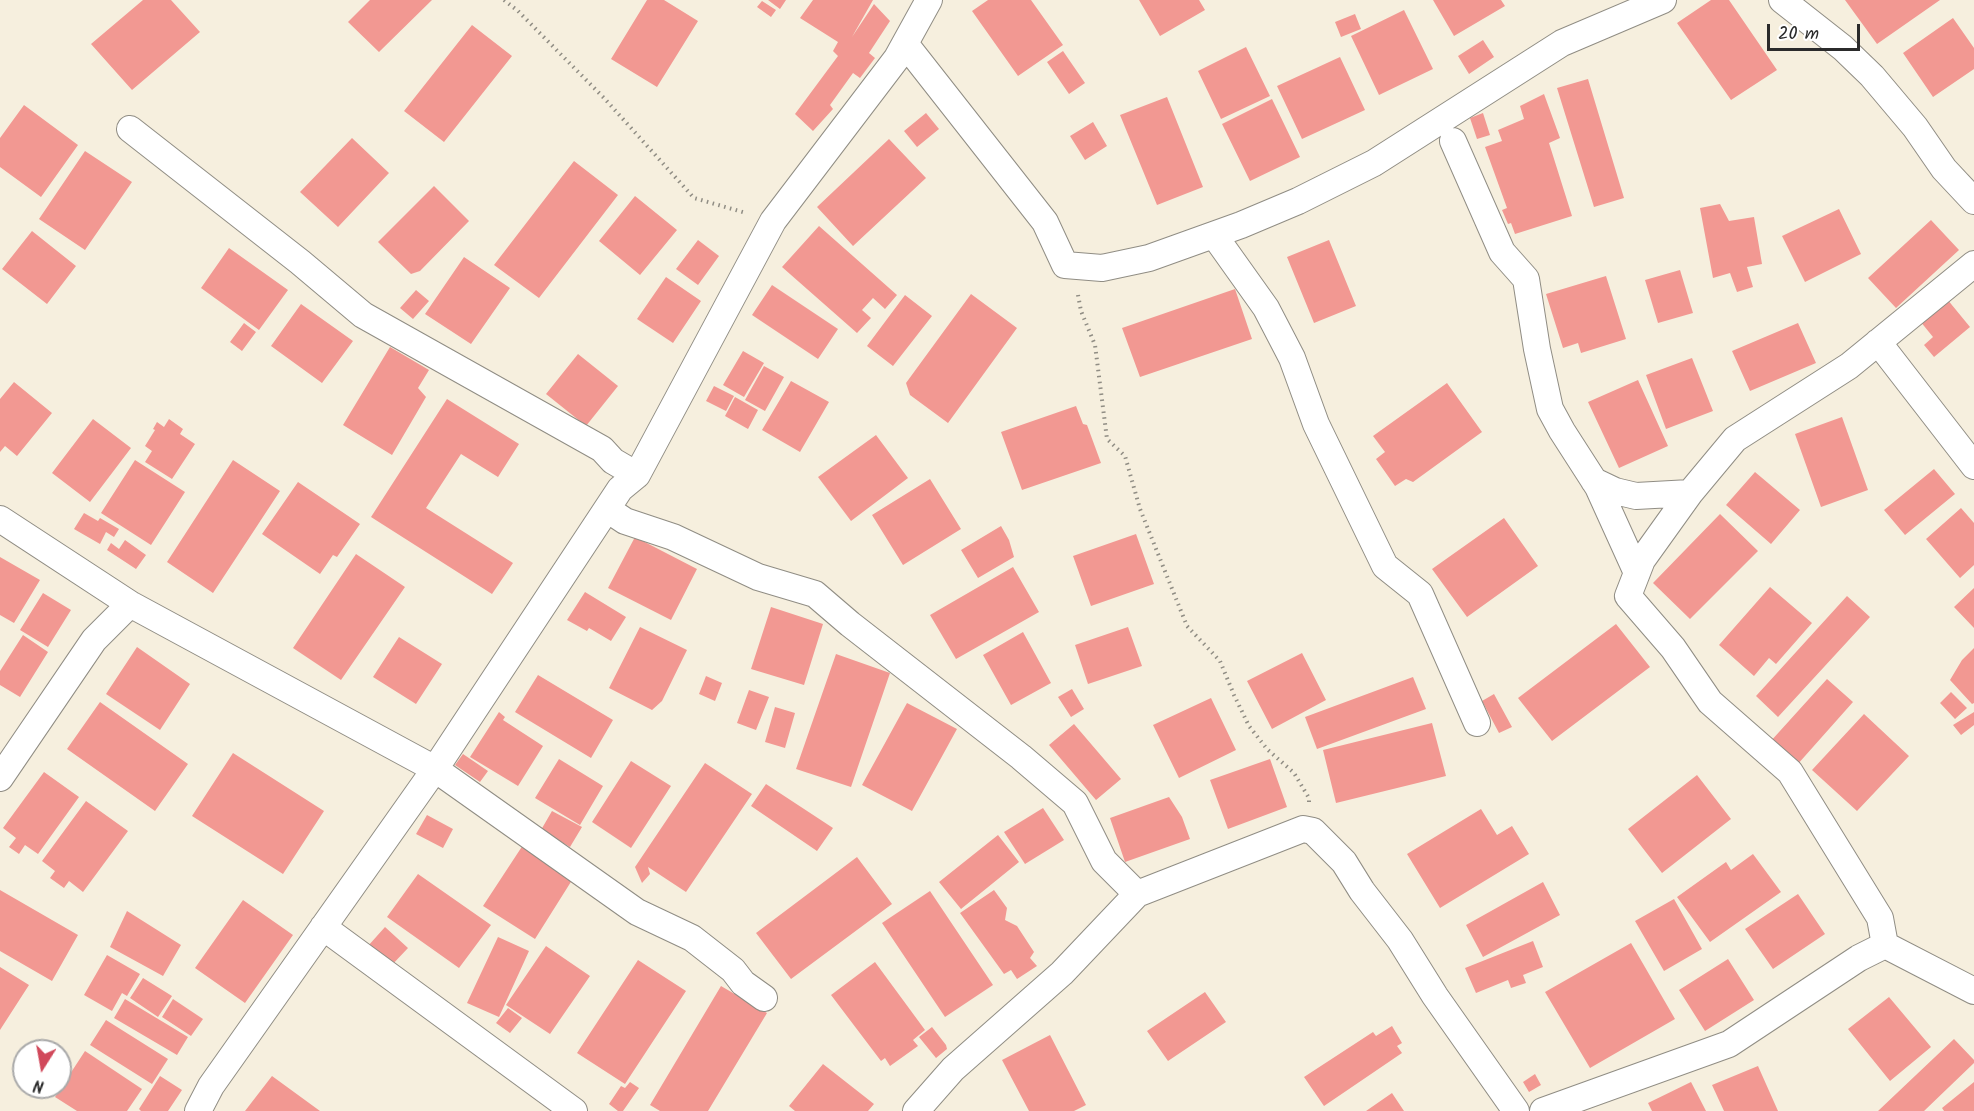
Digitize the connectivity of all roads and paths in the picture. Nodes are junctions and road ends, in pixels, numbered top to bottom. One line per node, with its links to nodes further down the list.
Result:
1 (504, 0): 9 (path)
2 (928, 0): 9 (street)
3 (1663, 0): 10 (street)
4 (1782, 0): 8 (street)
5 (910, 50): 12 (street)
6 (130, 129): 15 (street)
7 (1453, 141): 16 (street)
8 (1974, 201)
9 (773, 221): 15 (street)
10 (1214, 235): 12 (street); 22 (street)
11 (1974, 264): 13 (street)
12 (1072, 265): 25 (path)
13 (1878, 342): 14 (street); 17 (street)
14 (1974, 466)
15 (637, 475): 18 (street)
16 (1594, 482): 17 (street); 20 (street)
17 (1690, 493): 20 (street)
18 (607, 509): 23 (street); 26 (street)
19 (0, 519): 21 (street)
20 (1637, 573): 28 (street)
21 (129, 603): 23 (street); 24 (street)
22 (1477, 723)
23 (435, 769): 27 (street); 30 (street)
24 (0, 778)
25 (1309, 830): 26 (street); 34 (street)
26 (1137, 894): 33 (street)
27 (323, 927): 31 (street); 32 (street)
28 (1885, 945): 29 (street); 35 (street)
29 (1974, 991)
30 (764, 998)
31 (198, 1111)
32 (574, 1111)
33 (916, 1111)
34 (1516, 1111)
35 (1543, 1111)

